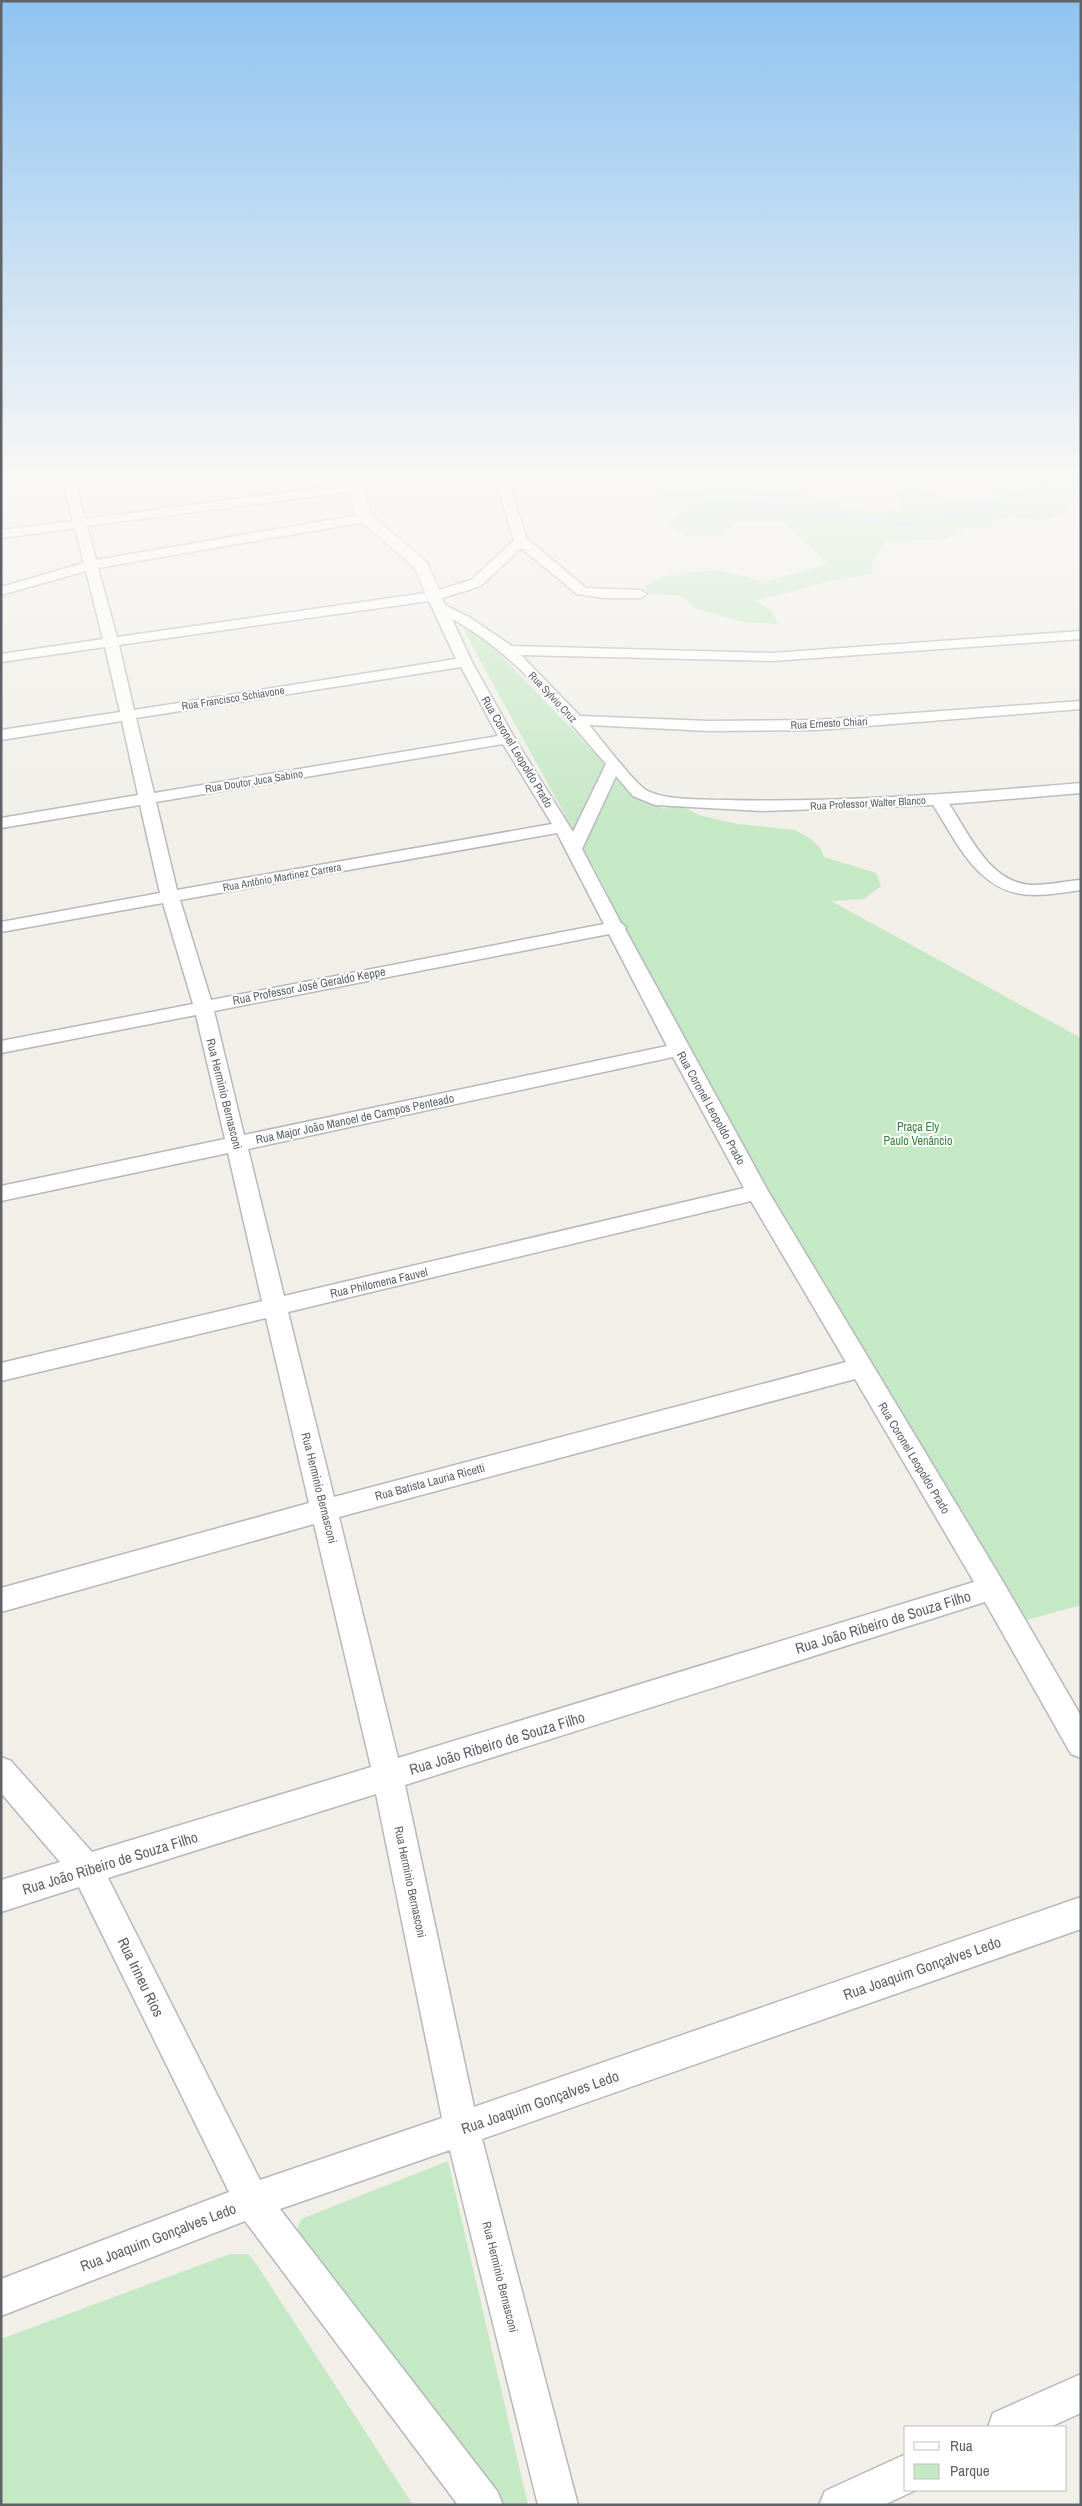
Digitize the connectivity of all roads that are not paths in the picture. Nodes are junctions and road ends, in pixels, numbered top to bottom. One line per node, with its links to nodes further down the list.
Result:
1 (98, 591): 8 (street, Rua Herminio Bernasconi)
2 (432, 591): 6 (street, Rua Coronel Leopoldo Prado)
3 (460, 591): 6 (street)
4 (582, 591): 5 (street)
5 (640, 594)
6 (437, 602): 8 (street); 9 (street, Rua Sylvio Cruz); 11 (street, Rua Coronel Leopoldo Prado)
7 (1081, 635): 9 (street)
8 (111, 642): 10 (street); 13 (street, Rua Herminio Bernasconi)
9 (509, 650): 14 (street, Rua Sylvio Cruz)
10 (1, 658)
11 (466, 662): 13 (street, Rua Francisco Schiavone); 16 (street, Rua Coronel Leopoldo Prado)
12 (1081, 706): 14 (street, Rua Ernesto Chiari)
13 (128, 715): 15 (street, Rua Francisco Schiavone); 19 (street, Rua Herminio Bernasconi)
14 (576, 720): 17 (street, Rua Sylvio Cruz)
15 (1, 735)
16 (507, 740): 19 (street, Rua Doutor Juca Sabino); 23 (street, Rua Coronel Leopoldo Prado)
17 (613, 765): 20 (street, Rua Sylvio Cruz); 24 (street)
18 (1081, 788): 21 (street, Rua Professor Walter Blanco)
19 (147, 798): 22 (street, Rua Doutor Juca Sabino); 26 (street, Rua Herminio Bernasconi)
20 (656, 800): 21 (street, Rua Professor Walter Blanco)
21 (938, 800): 25 (street)
22 (1, 823)
23 (562, 827): 24 (street, Rua Coronel Leopoldo Prado); 26 (street, Rua Antônio Martinez Carrera)
24 (574, 848): 28 (street, Rua Coronel Leopoldo Prado)
25 (1081, 885)
26 (170, 897): 27 (street, Rua Antônio Martinez Carrera); 29 (street, Rua Herminio Bernasconi)
27 (1, 927)
28 (617, 927): 29 (street, Rua Professor José Geraldo Keppe); 31 (street, Rua Coronel Leopoldo Prado)
29 (203, 1006): 30 (street, Rua Professor José Geraldo Keppe); 32 (street, Rua Herminio Bernasconi)
30 (1, 1047)
31 (680, 1050): 32 (street, Rua Major João Manoel de Campos Penteado); 33 (street, Rua Coronel Leopoldo Prado)
32 (236, 1144): 34 (street, Rua Major João Manoel de Campos Penteado); 35 (street, Rua Herminio Bernasconi)
33 (757, 1192): 35 (street, Rua Philomena Fauvel); 36 (street, Rua Coronel Leopoldo Prado)
34 (1, 1194)
35 (276, 1308): 37 (street, Rua Philomena Fauvel); 38 (street, Rua Herminio Bernasconi)
36 (860, 1368): 38 (street, Rua Batista Lauria Ricetti); 39 (street, Rua Coronel Leopoldo Prado)
37 (1, 1372)
38 (325, 1510): 40 (street, Rua Batista Lauria Ricetti); 43 (street, Rua Herminio Bernasconi)
39 (992, 1588): 41 (street, Rua Coronel Leopoldo Prado); 43 (street, Rua João Ribeiro de Souza Filho)
40 (1, 1600)
41 (1081, 1744)
42 (1, 1771): 44 (street, Rua Irineu Rios)
43 (388, 1777): 44 (street, Rua João Ribeiro de Souza Filho); 47 (street, Rua Herminio Bernasconi)
44 (87, 1870): 45 (street, Rua João Ribeiro de Souza Filho); 48 (street, Rua Irineu Rios)
45 (1, 1896)
46 (1081, 1913): 47 (street, Rua Joaquim Gonçalves Ledo)
47 (462, 2130): 48 (street, Rua Joaquim Gonçalves Ledo); 54 (street, Rua Herminio Bernasconi)
48 (252, 2201): 49 (street, Rua Joaquim Gonçalves Ledo); 53 (street, Rua Irineu Rios)
49 (1, 2298)
50 (1081, 2393): 51 (street)
51 (1009, 2426)
52 (904, 2475): 55 (street)
53 (483, 2505)
54 (558, 2505)
55 (839, 2505)

